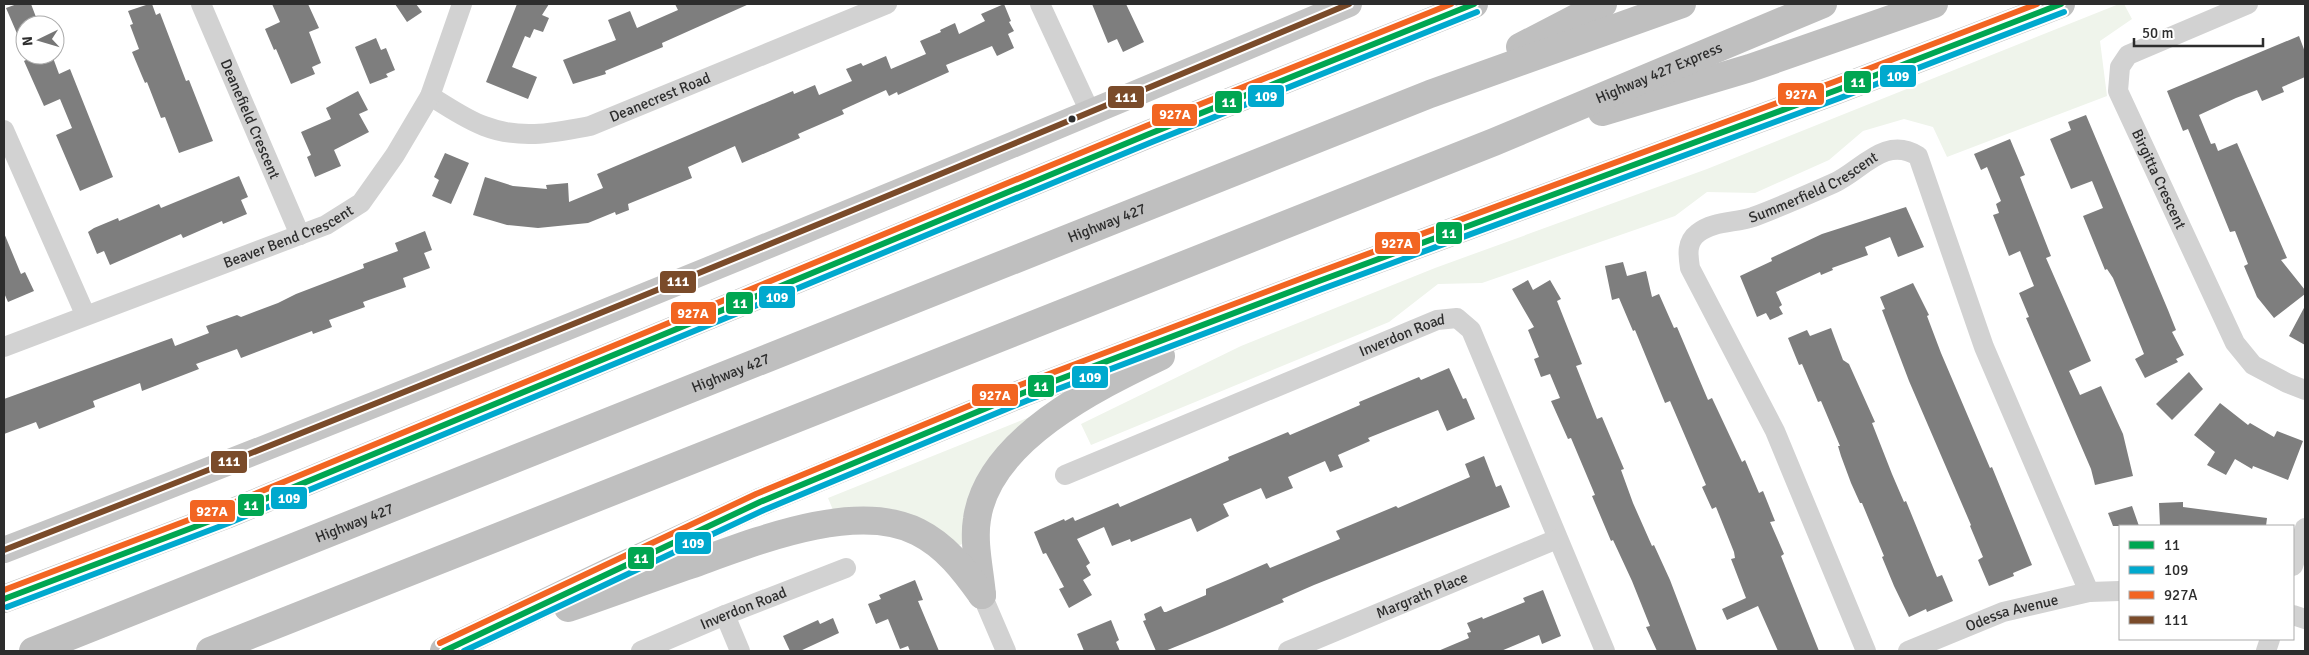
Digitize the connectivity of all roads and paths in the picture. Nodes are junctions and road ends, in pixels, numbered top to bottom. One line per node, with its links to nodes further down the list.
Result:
1 (202, 4): 18 (street, Deanefield Crescent)
2 (462, 4): 14 (street, Beaver Bend Crescent)
3 (887, 4): 14 (street, Deanecrest Road)
4 (1040, 4): 15 (street)
5 (1349, 4): 15 (main road)
6 (1474, 4): 32 (highway)
7 (1603, 4): 13 (highway)
8 (1682, 4): 13 (highway)
9 (1823, 4): 17 (highway, Highway 427 Express)
10 (1934, 4): 17 (highway)
11 (2062, 4): 19 (highway)
12 (2248, 4): 22 (street, Birgitta Crescent)
13 (1430, 94): 34 (highway, Highway 427)
14 (430, 96): 18 (street, Beaver Bend Crescent)
15 (1090, 112): 26 (main road)
16 (4, 130): 20 (street)
17 (1494, 142): 35 (highway)
18 (300, 235): 20 (street, Beaver Bend Crescent)
19 (1319, 281): 31 (highway); 36 (highway)
20 (85, 314): 21 (street, Beaver Bend Crescent)
21 (4, 347)
22 (2305, 390)
23 (1065, 475): 25 (street, Inverdon Road)
24 (2305, 528): 27 (street)
25 (1557, 539): 40 (street, Margrath Place); 41 (street, Inverdon Road)
26 (4, 550)
27 (2294, 563)
28 (846, 568): 33 (street, Inverdon Road)
29 (2119, 591): 30 (street, Odessa Avenue)
30 (2089, 592): 42 (street, Summerfield Crescent); 43 (street, Odessa Avenue)
31 (982, 595): 36 (highway); 39 (street)
32 (4, 599)
33 (725, 615): 37 (street, Inverdon Road); 38 (street)
34 (33, 651)
35 (210, 651)
36 (446, 651)
37 (641, 651)
38 (740, 651)
39 (1006, 651)
40 (1288, 651)
41 (1605, 651)
42 (1866, 651)
43 (1908, 651)

